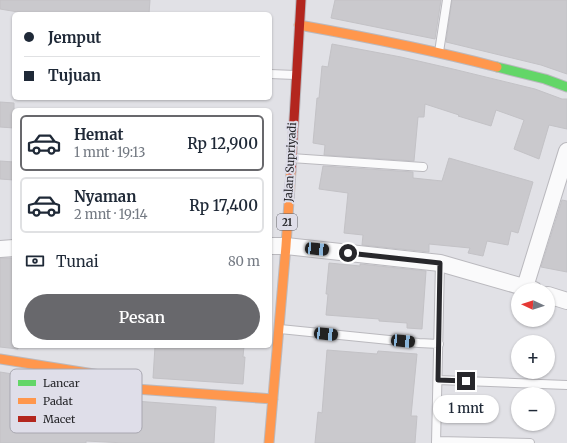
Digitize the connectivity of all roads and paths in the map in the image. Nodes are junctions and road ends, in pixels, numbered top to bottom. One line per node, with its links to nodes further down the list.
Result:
1 (300, 0): 3 (main road, Jalan Supriyadi / 21)
2 (447, 0): 4 (lane)
3 (299, 25): 4 (main road); 6 (main road, Jalan Supriyadi / 21)
4 (439, 52): 7 (main road)
5 (272, 74): 6 (lane)
6 (296, 75): 9 (main road, Jalan Supriyadi / 21)
7 (567, 87)
8 (567, 151): 16 (street)
9 (290, 158): 10 (lane); 11 (main road, Jalan Supriyadi / 21)
10 (423, 167)
11 (278, 246): 14 (street); 19 (main road, Jalan Supriyadi / 21)
12 (12, 248): 13 (street)
13 (0, 249)
14 (440, 263): 15 (street); 20 (lane)
15 (512, 283)
16 (531, 283)
17 (555, 298): 18 (street)
18 (567, 302)
19 (279, 329): 20 (lane); 26 (main road, Jalan Supriyadi / 21)
20 (439, 344): 23 (lane)
21 (0, 359): 22 (main road)
22 (59, 369)
23 (438, 380): 24 (lane); 27 (lane)
24 (567, 385)
25 (142, 389): 26 (main road)
26 (273, 399): 28 (main road, Jalan Supriyadi / 21)
27 (436, 442): 29 (lane)
28 (269, 443)
29 (530, 443)

